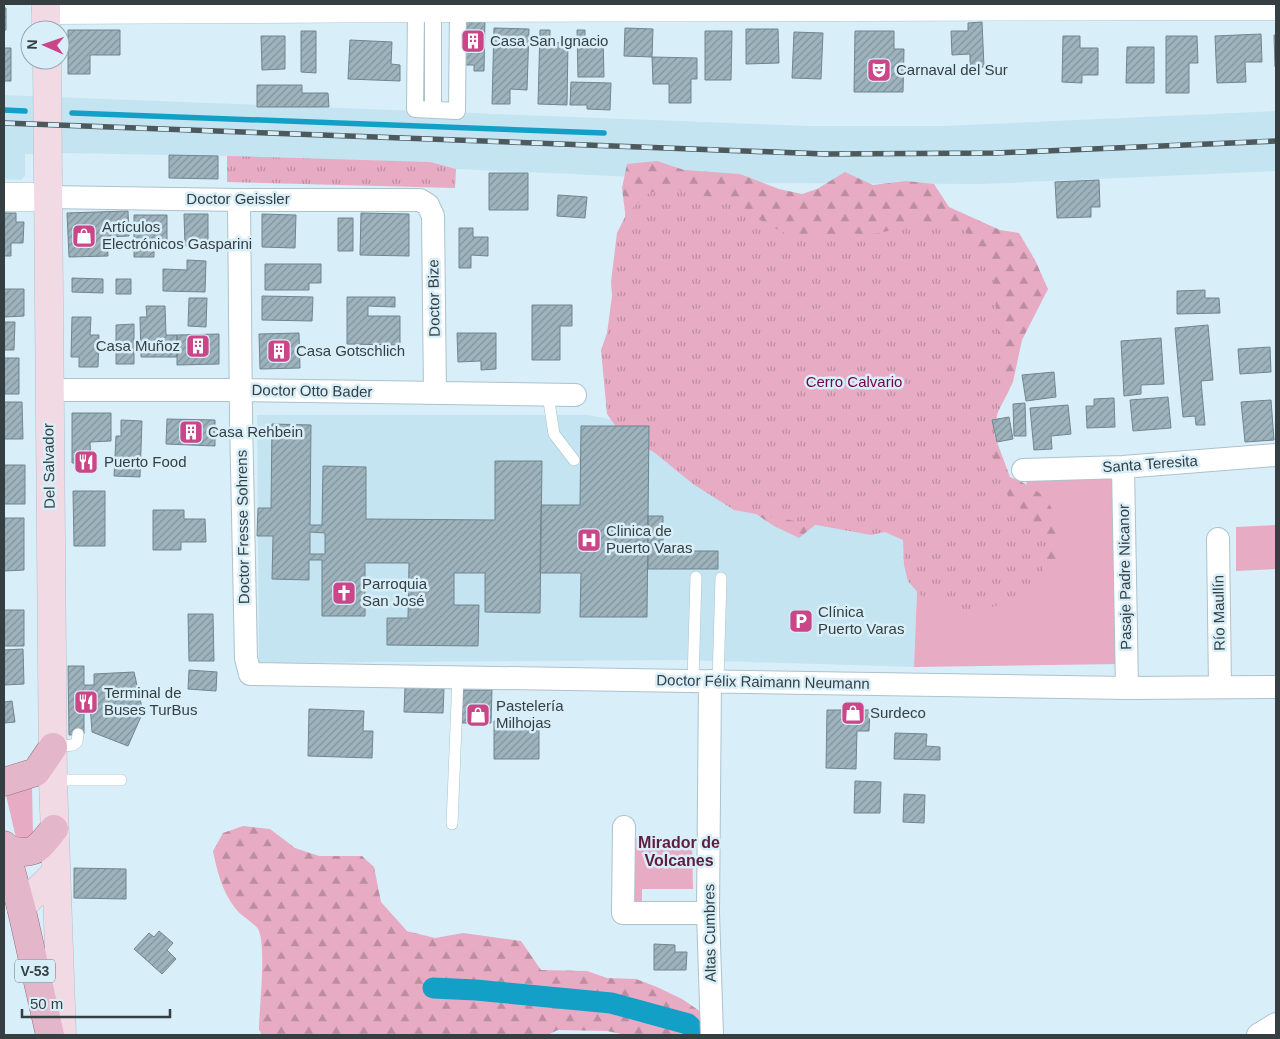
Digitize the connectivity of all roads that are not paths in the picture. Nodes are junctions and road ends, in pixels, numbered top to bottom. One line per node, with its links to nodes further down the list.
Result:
1 (961, 5): 3 (street); 4 (street)
2 (235, 6): 5 (street); 6 (street)
3 (611, 6): 5 (street)
4 (1276, 6)
5 (433, 7): 5 (street); 8 (street)
6 (46, 15)
7 (47, 70): 10 (main road, Del Salvador)
8 (433, 106)
9 (4, 196): 10 (street)
10 (47, 197): 11 (street, Doctor Geissler); 13 (main road, Del Salvador)
11 (239, 200): 12 (street, Doctor Geissler); 14 (street, Doctor Fresse Sohrens)
12 (428, 205): 15 (street, Doctor Bize)
13 (48, 390): 14 (street, Doctor Otto Bader); 32 (main road, Del Salvador)
14 (240, 390): 15 (street, Doctor Otto Bader); 25 (street, Doctor Fresse Sohrens)
15 (435, 393): 16 (street, Doctor Otto Bader)
16 (548, 395): 17 (street, Doctor Otto Bader); 19 (lane)
17 (575, 395)
18 (1276, 455): 20 (street, Santa Teresita)
19 (574, 460)
20 (1123, 467): 21 (street, Santa Teresita); 30 (street, Pasaje Padre Nicanor)
21 (1023, 470)
22 (1218, 539): 28 (street, Río Maullín)
23 (696, 577): 27 (lane)
24 (721, 578): 27 (lane)
25 (250, 674): 26 (street, Doctor Félix Raimann Neumann)
26 (458, 678): 27 (street, Doctor Félix Raimann Neumann); 36 (lane)
27 (707, 681): 30 (street, Doctor Félix Raimann Neumann); 42 (street, Altas Cumbres)
28 (1220, 687): 29 (street, Doctor Félix Raimann Neumann); 30 (street, Doctor Félix Raimann Neumann)
29 (1276, 687)
30 (1127, 688)
31 (78, 734): 32 (lane)
32 (53, 747): 33 (main road, Del Salvador); 35 (main road)
33 (53, 780): 34 (lane); 38 (main road, Del Salvador)
34 (121, 780)
35 (4, 782)
36 (452, 824)
37 (624, 827): 42 (street)
38 (54, 829): 39 (main road); 40 (main road, Del Salvador)
39 (4, 847): 41 (main road, V-53)
40 (56, 872): 41 (main road); 45 (main road, Del Salvador)
41 (21, 907): 44 (main road, V-53)
42 (708, 913): 46 (street, Altas Cumbres)
43 (1276, 1024): 47 (street)
44 (50, 1035)
45 (62, 1035)
46 (712, 1035)
47 (1258, 1035)

